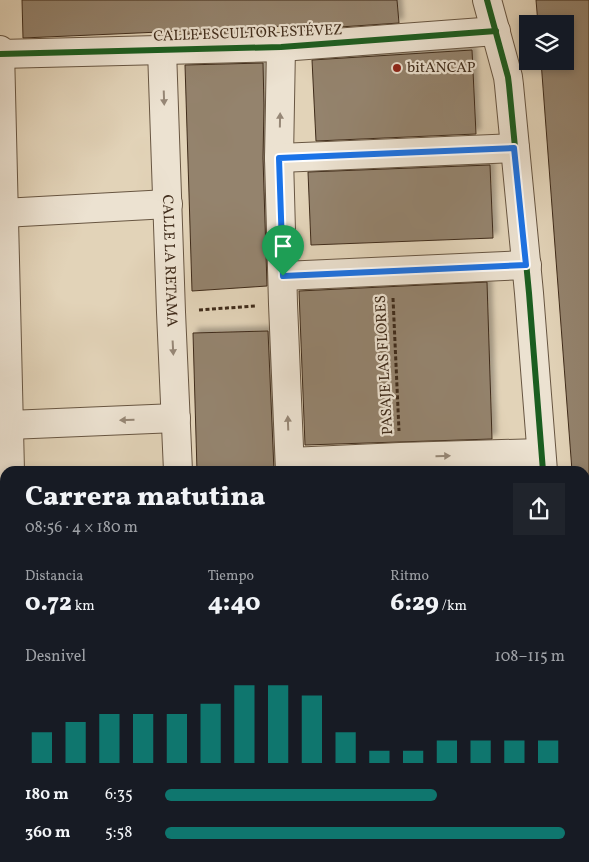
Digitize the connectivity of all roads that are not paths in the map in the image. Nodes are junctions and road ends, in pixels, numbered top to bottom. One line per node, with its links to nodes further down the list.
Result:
1 (488, 0): 2 (street)
2 (496, 31): 3 (street, CALLE ESCULTOR ESTÉVEZ); 7 (street)
3 (281, 47): 5 (street, CALLE ESCULTOR ESTÉVEZ); 8 (street, one-way to 3)
4 (0, 50): 6 (street)
5 (162, 50): 6 (street, CALLE ESCULTOR ESTÉVEZ); 9 (street, CALLE LA RETAMA, one-way to 9)
6 (0, 54): 10 (street)
7 (514, 148): 8 (street); 11 (street)
8 (279, 158): 12 (street)
9 (168, 204): 10 (street); 13 (street, CALLE LA RETAMA, one-way to 13)
10 (4, 213): 14 (street)
11 (526, 265): 12 (street); 15 (street)
12 (283, 276): 18 (street, one-way to 12)
13 (176, 418): 14 (street, one-way to 14); 17 (street, CALLE LA RETAMA)
14 (9, 425): 16 (street)
15 (542, 462): 19 (street, one-way to 15)
16 (10, 466)
17 (178, 466)
18 (290, 466)
19 (301, 466)

